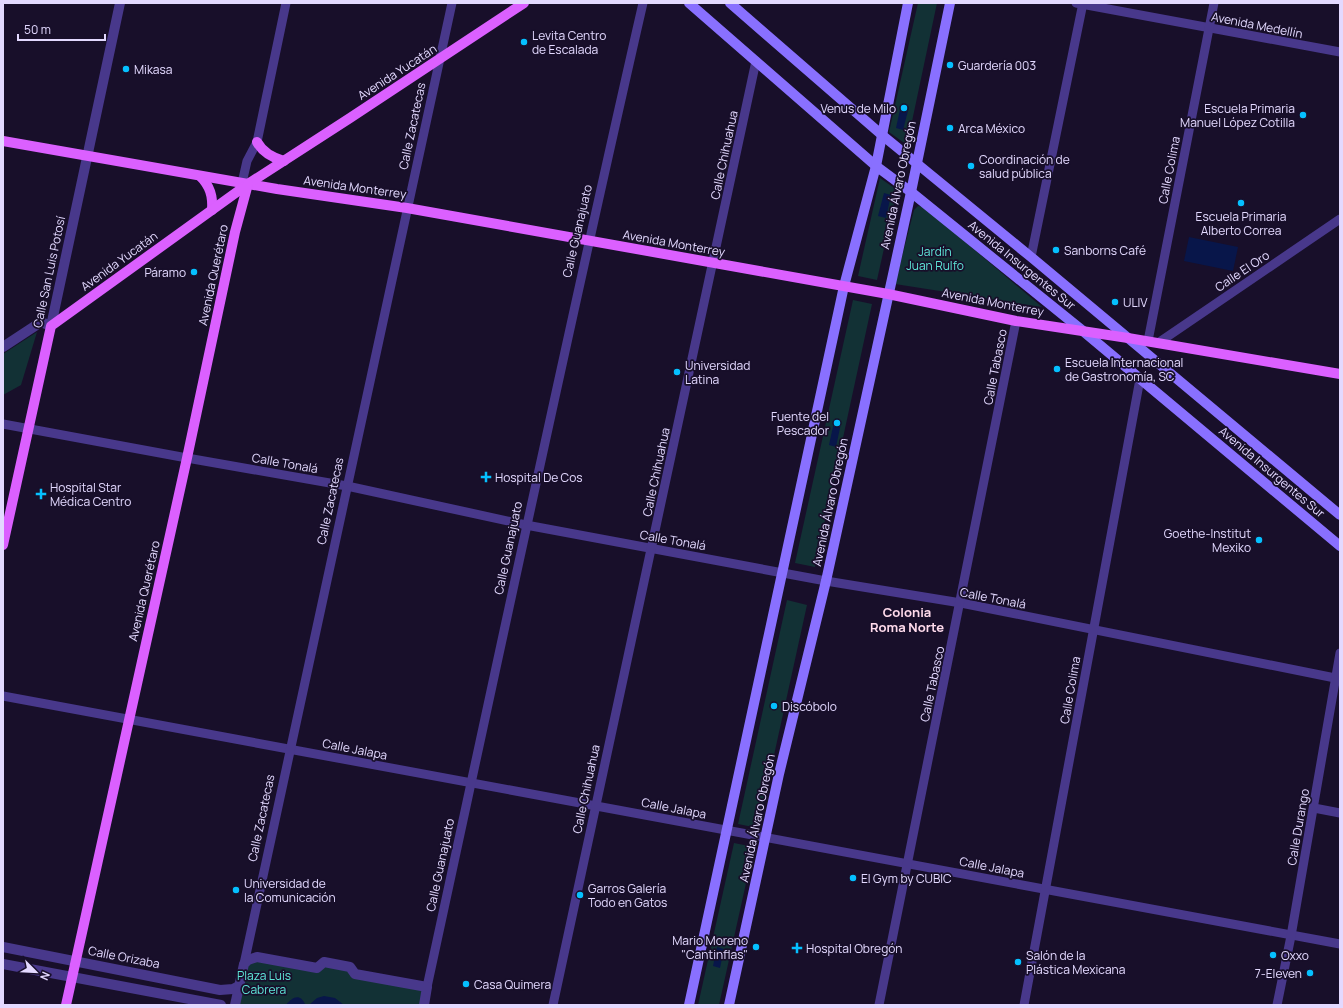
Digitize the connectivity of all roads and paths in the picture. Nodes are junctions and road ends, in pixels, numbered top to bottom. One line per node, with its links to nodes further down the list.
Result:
1 (120, 3): 19 (street, Calle San Luis Potosí)
2 (286, 3): 18 (street, Avenida Querétaro)
3 (452, 3): 14 (street, Calle Zacatecas)
4 (524, 3): 14 (main road, Avenida Yucatán)
5 (642, 3): 29 (street, Calle Guanajuato)
6 (689, 3): 15 (main road, Avenida Insurgentes Sur)
7 (730, 3): 16 (main road, Avenida Insurgentes Sur)
8 (908, 3): 16 (main road)
9 (950, 3): 21 (main road, Avenida Álvaro Obregón)
10 (1081, 3): 12 (street, Avenida Medellín); 30 (street)
11 (1214, 3): 12 (street, Calle Colima)
12 (1209, 28): 13 (street, Avenida Medellín); 38 (street, Calle Colima)
13 (1340, 52)
14 (439, 60): 20 (main road, Avenida Yucatán); 26 (street, Calle Zacatecas)
15 (756, 61): 22 (main road, Avenida Insurgentes Sur); 31 (street, Calle Chihuahua)
16 (882, 135): 21 (main road, Avenida Insurgentes Sur); 22 (main road)
17 (3, 141): 19 (main road, Avenida Monterrey)
18 (257, 142): 20 (main road); 24 (street, Avenida Querétaro)
19 (87, 156): 23 (main road, Avenida Monterrey); 35 (street, Calle San Luis Potosí)
20 (284, 161): 24 (main road, Avenida Yucatán)
21 (917, 162): 25 (main road, Avenida Álvaro Obregón); 30 (main road, Avenida Insurgentes Sur)
22 (876, 166): 25 (main road, Avenida Insurgentes Sur); 32 (main road)
23 (200, 176): 24 (main road, Avenida Monterrey); 27 (main road)
24 (245, 183): 26 (main road, Avenida Monterrey); 27 (main road, Avenida Yucatán); 44 (main road, Avenida Querétaro)
25 (911, 192): 33 (main road, Avenida Álvaro Obregón); 36 (main road, Avenida Insurgentes Sur)
26 (407, 208): 29 (main road, Avenida Monterrey); 45 (street, Calle Zacatecas)
27 (212, 210): 35 (main road, Avenida Yucatán)
28 (1340, 219): 38 (street, Calle El Oro)
29 (588, 240): 31 (main road, Avenida Monterrey); 47 (street, Calle Guanajuato)
30 (1031, 257): 37 (main road, Avenida Insurgentes Sur)
31 (713, 263): 32 (main road, Avenida Monterrey); 50 (street, Calle Chihuahua)
32 (844, 286): 33 (main road, Avenida Monterrey); 51 (main road)
33 (888, 294): 34 (main road, Avenida Monterrey); 52 (main road, Avenida Álvaro Obregón)
34 (1016, 321): 36 (main road, Avenida Monterrey); 53 (street, Calle Tabasco)
35 (51, 326): 39 (street); 43 (main road, Calle San Luis Potosí)
36 (1082, 331): 37 (main road, Avenida Monterrey); 41 (main road, Avenida Insurgentes Sur)
37 (1128, 338): 38 (main road, Avenida Monterrey); 46 (main road, Avenida Insurgentes Sur)
38 (1153, 342): 40 (main road, Avenida Monterrey)
39 (3, 347)
40 (1340, 374)
41 (1140, 379): 49 (main road, Avenida Insurgentes Sur); 54 (street, Calle Colima)
42 (3, 424): 43 (street, Calle Tonalá)
43 (29, 429): 44 (street, Calle Tonalá); 48 (main road, Calle San Luis Potosí)
44 (186, 458): 45 (street, Calle Tonalá); 58 (main road, Avenida Querétaro)
45 (347, 486): 47 (street, Calle Tonalá); 59 (street, Calle Zacatecas)
46 (1340, 515)
47 (526, 525): 50 (street, Calle Tonalá); 60 (street, Calle Guanajuato)
48 (3, 545)
49 (1340, 546)
50 (652, 549): 51 (street, Calle Tonalá); 61 (street, Calle Chihuahua)
51 (783, 572): 52 (street, Calle Tonalá); 64 (main road)
52 (826, 581): 53 (street, Calle Tonalá); 65 (main road, Avenida Álvaro Obregón)
53 (961, 603): 54 (street, Calle Tonalá); 66 (street, Calle Tabasco)
54 (1094, 630): 56 (street, Calle Tonalá); 67 (street, Calle Colima)
55 (1340, 653): 56 (street, Calle Durango)
56 (1338, 679): 62 (street, Calle Durango)
57 (3, 696): 58 (street, Calle Jalapa)
58 (128, 720): 59 (street, Calle Jalapa); 71 (main road, Avenida Querétaro)
59 (289, 749): 60 (street, Calle Jalapa); 73 (street, Calle Zacatecas)
60 (470, 783): 61 (street, Calle Jalapa); 76 (street, Calle Guanajuato)
61 (595, 806): 64 (street, Calle Jalapa); 81 (street, Calle Chihuahua)
62 (1314, 808): 63 (street); 68 (street, Calle Durango)
63 (1340, 813)
64 (726, 830): 65 (street, Calle Jalapa); 82 (main road)
65 (766, 837): 66 (street, Calle Jalapa); 83 (main road, Avenida Álvaro Obregón)
66 (907, 864): 67 (street, Calle Jalapa); 84 (street, Calle Tabasco)
67 (1046, 889): 68 (street, Calle Jalapa); 85 (street, Calle Colima)
68 (1291, 936): 69 (street, Calle Jalapa); 86 (street, Calle Durango)
69 (1340, 944)
70 (3, 947): 71 (street, Calle Orizaba)
71 (75, 960): 74 (main road, Avenida Querétaro); 75 (street, Calle Orizaba)
72 (3, 964): 74 (street)
73 (244, 964): 75 (street, Calle Zacatecas); 76 (street)
74 (72, 977): 77 (main road, Avenida Querétaro); 78 (street)
75 (239, 986): 79 (street, Calle Zacatecas)
76 (427, 987): 80 (street, Calle Guanajuato)
77 (66, 1005)
78 (221, 1005)
79 (235, 1005)
80 (424, 1005)
81 (553, 1005)
82 (689, 1005)
83 (729, 1005)
84 (880, 1005)
85 (1024, 1005)
86 (1277, 1005)

